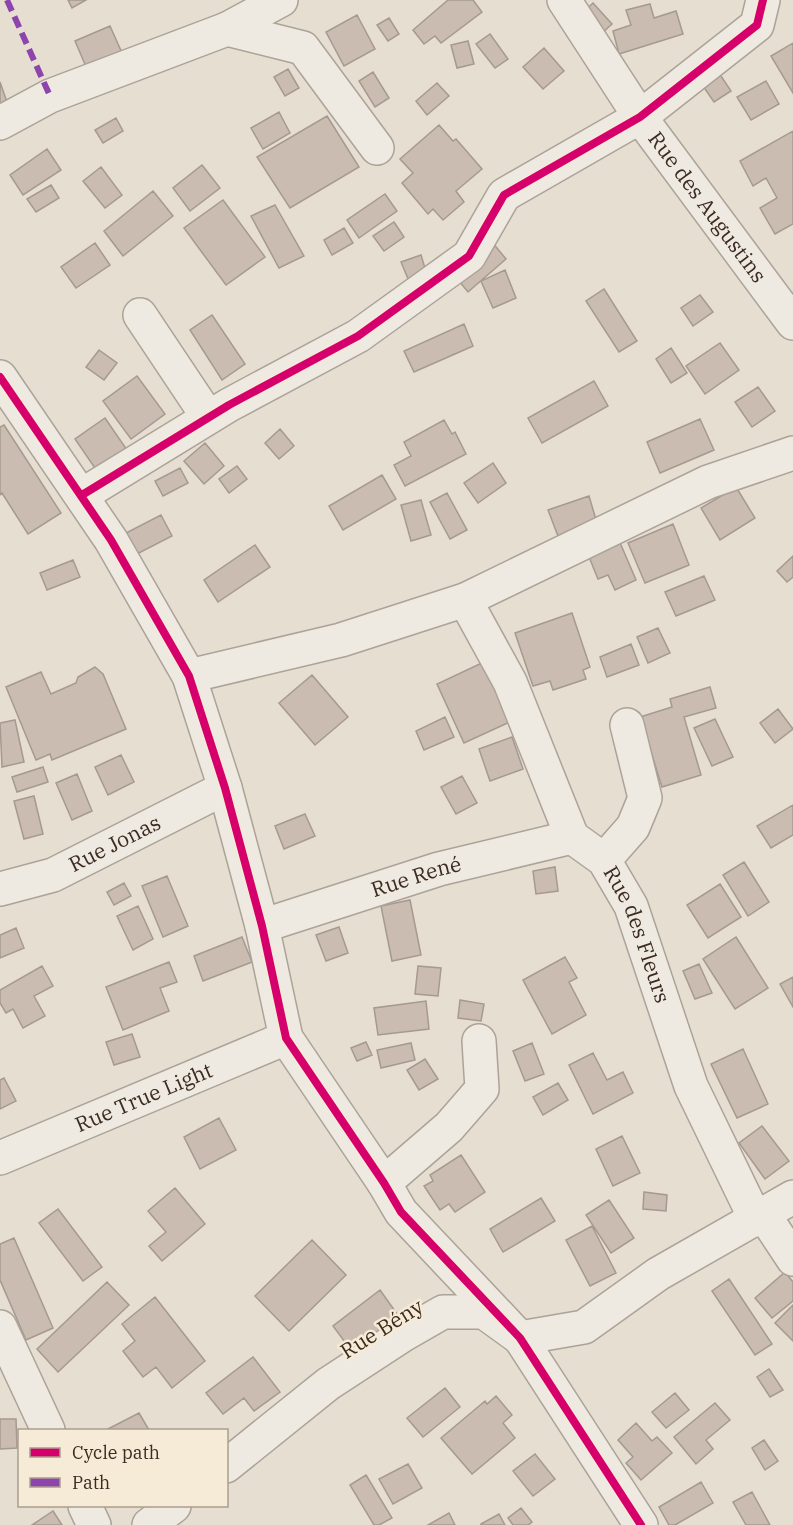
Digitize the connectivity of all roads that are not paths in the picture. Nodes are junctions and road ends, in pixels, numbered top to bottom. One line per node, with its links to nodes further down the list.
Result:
1 (280, 0): 4 (street)
2 (564, 0): 5 (street, Rue des Augustins)
3 (763, 0): 5 (street)
4 (227, 29): 6 (street); 7 (street)
5 (640, 117): 9 (street, Rue des Augustins); 11 (street)
6 (0, 123)
7 (377, 148)
8 (140, 315): 11 (street)
9 (793, 323)
10 (0, 377): 13 (street)
11 (208, 417): 13 (street)
12 (793, 453): 14 (street)
13 (82, 495): 15 (street)
14 (465, 600): 15 (street); 18 (street)
15 (189, 676): 17 (street)
16 (627, 725): 19 (street)
17 (225, 788): 20 (street, Rue Jonas); 21 (street)
18 (572, 837): 19 (street, Rue des Fleurs); 21 (street, Rue René)
19 (603, 860): 27 (street, Rue des Fleurs)
20 (0, 889)
21 (262, 926): 22 (street)
22 (286, 1038): 24 (street, Rue True Light); 25 (street)
23 (479, 1041): 25 (street)
24 (0, 1158)
25 (384, 1183): 30 (street)
26 (793, 1197): 27 (street)
27 (760, 1217): 28 (street, Rue des Fleurs); 30 (street)
28 (793, 1259)
29 (0, 1327): 31 (street)
30 (520, 1338): 32 (street, Rue Bény); 37 (street)
31 (47, 1429)
32 (228, 1464)
33 (85, 1507): 35 (street)
34 (173, 1507): 36 (street)
35 (94, 1525)
36 (149, 1525)
37 (641, 1525)

